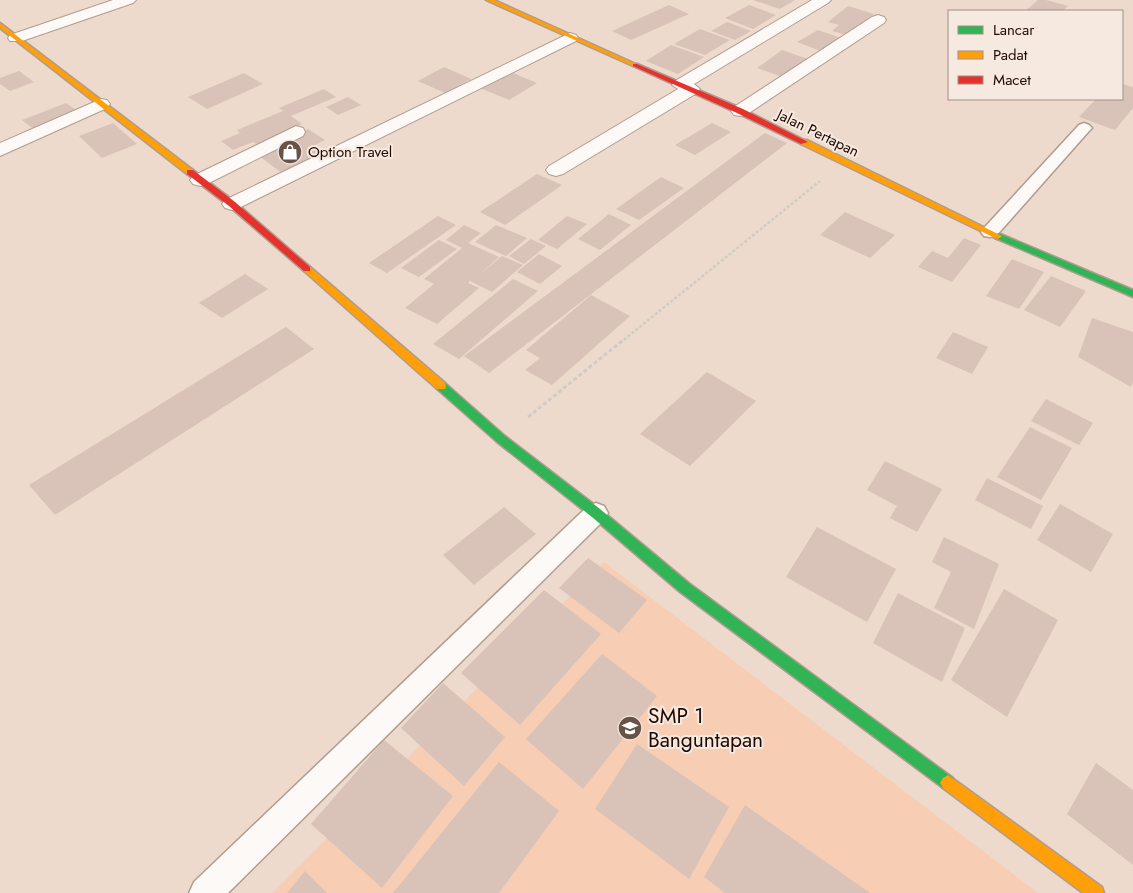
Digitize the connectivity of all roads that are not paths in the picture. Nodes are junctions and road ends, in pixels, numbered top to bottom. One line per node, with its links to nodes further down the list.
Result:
1 (128, 0): 6 (street)
2 (489, 0): 7 (street, Jalan Pertapan)
3 (823, 0): 8 (street)
4 (878, 20): 10 (street)
5 (0, 25): 6 (street)
6 (16, 38): 9 (street)
7 (570, 38): 8 (street, Jalan Pertapan); 16 (street)
8 (686, 87): 10 (street, Jalan Pertapan); 14 (street)
9 (101, 104): 13 (street); 15 (street)
10 (740, 111): 17 (street, Jalan Pertapan)
11 (1084, 128): 17 (lane)
12 (296, 132): 15 (street)
13 (0, 150)
14 (556, 170)
15 (200, 180): 16 (street)
16 (232, 204): 19 (street)
17 (990, 232): 18 (street, Jalan Pertapan)
18 (1133, 294)
19 (596, 513): 20 (lane); 21 (street)
20 (205, 893)
21 (1096, 893)

